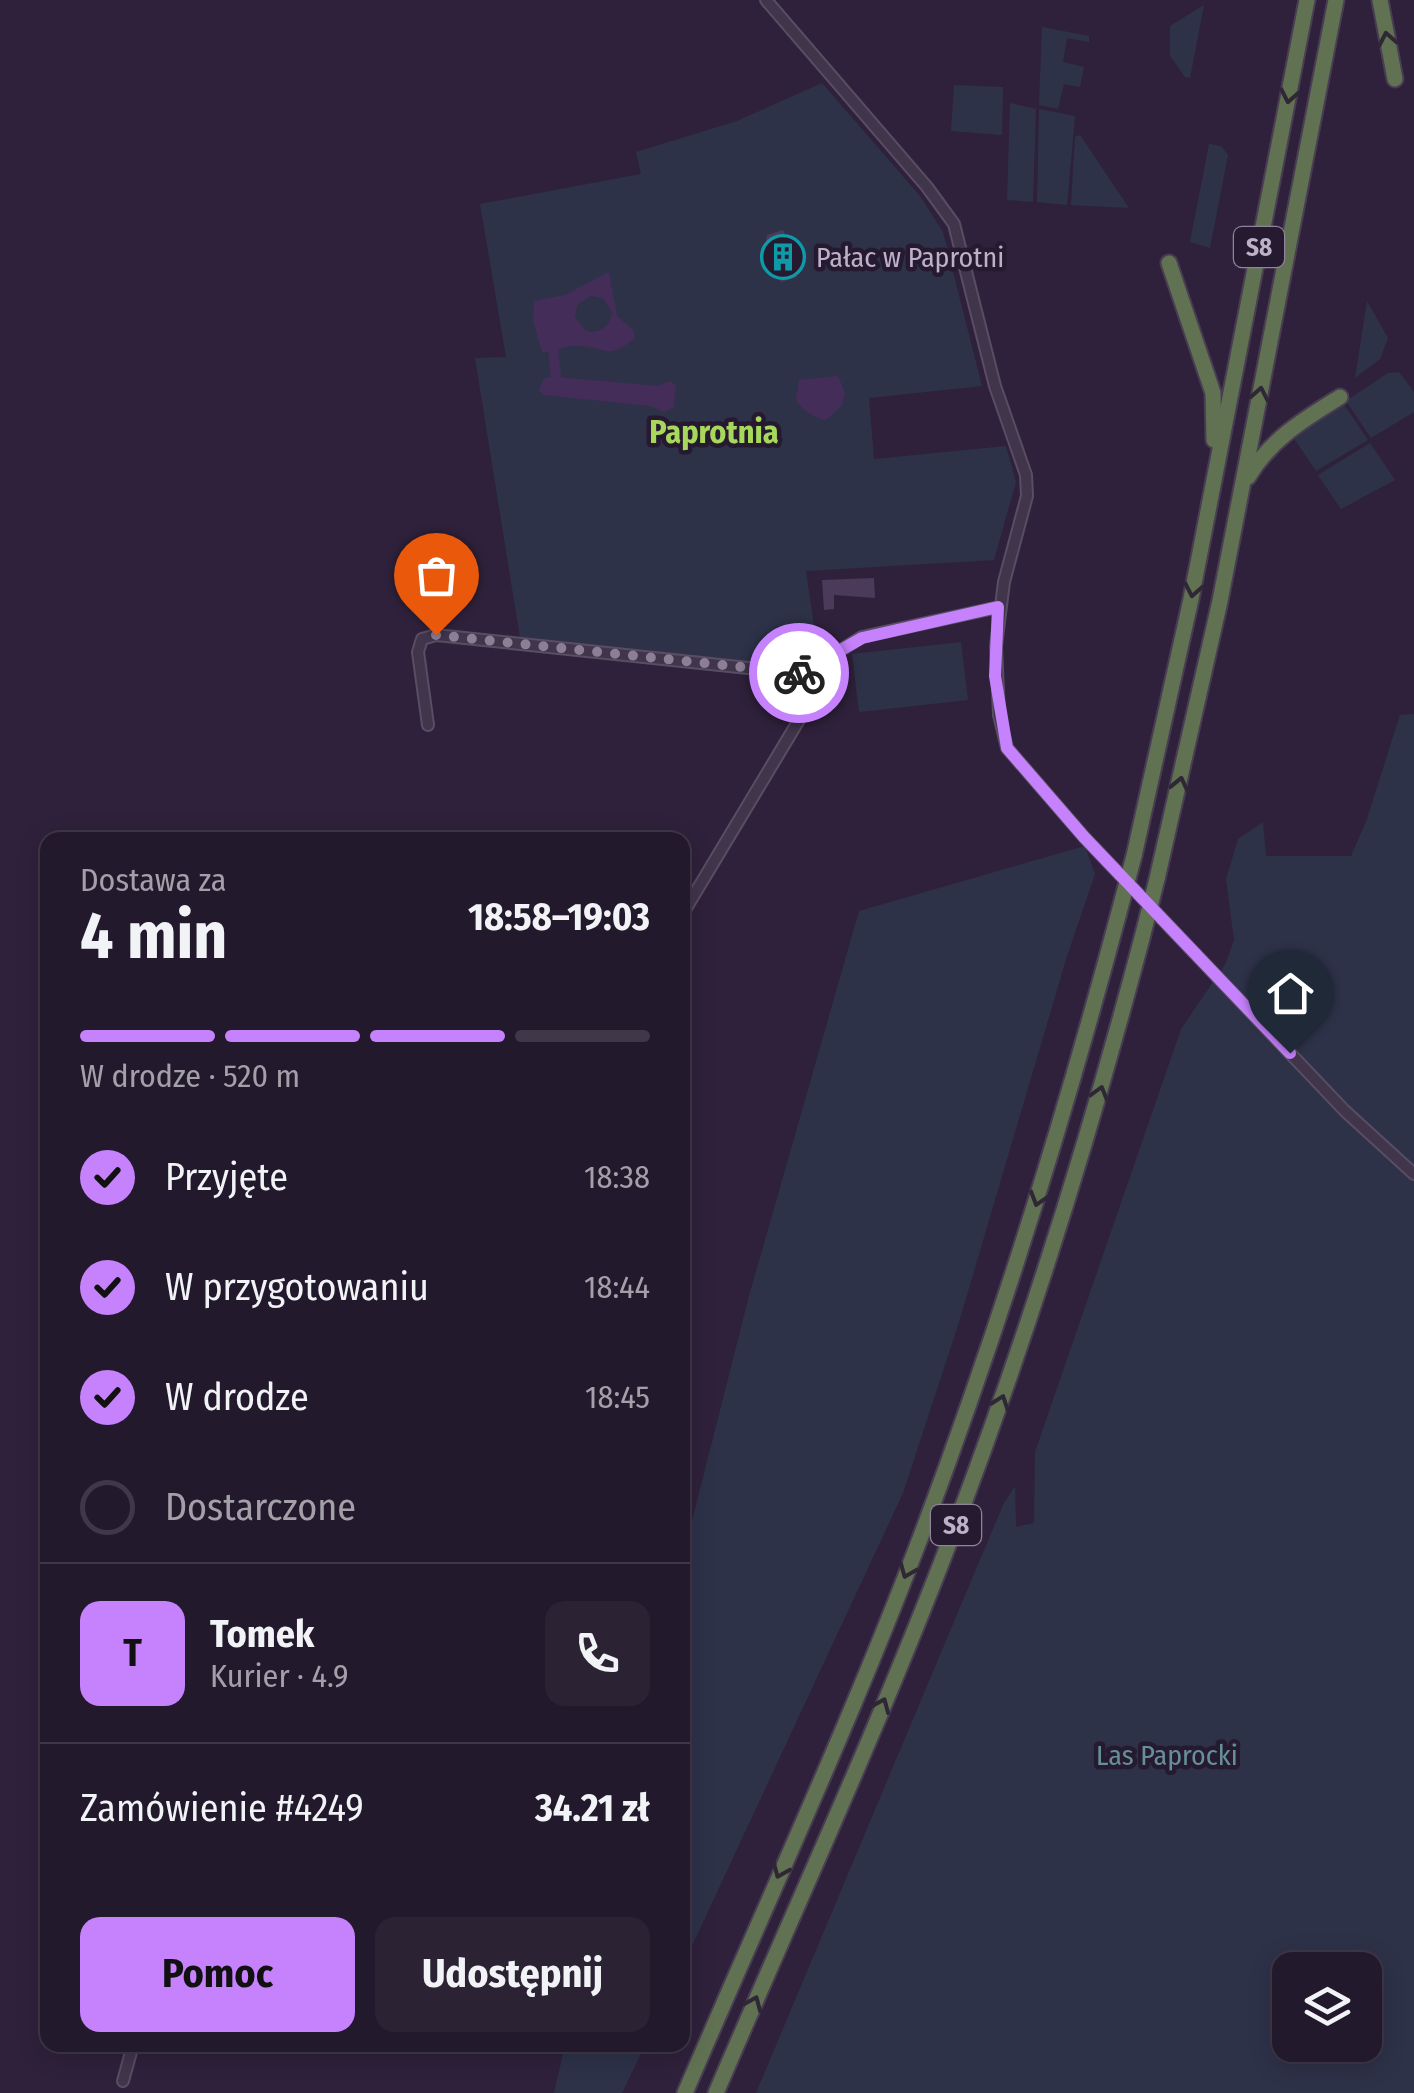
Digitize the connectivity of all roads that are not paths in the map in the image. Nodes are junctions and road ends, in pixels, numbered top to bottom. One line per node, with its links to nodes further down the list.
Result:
1 (766, 0): 10 (street)
2 (1307, 0): 9 (highway, S8, one-way to 9)
3 (1336, 0): 8 (highway, S8, one-way to 3)
4 (1380, 0): 5 (highway, one-way to 4)
5 (1395, 79)
6 (1170, 263): 9 (highway)
7 (1340, 397): 8 (highway)
8 (1242, 490): 18 (highway, S8, one-way to 8, bridge)
9 (1212, 494): 17 (highway, S8, one-way to 17, bridge)
10 (998, 607): 11 (street); 14 (street)
11 (824, 676): 12 (street); 13 (street)
12 (428, 725)
13 (690, 902)
14 (1414, 1174)
15 (132, 2052): 16 (street)
16 (123, 2081)
17 (685, 2093)
18 (716, 2093)

